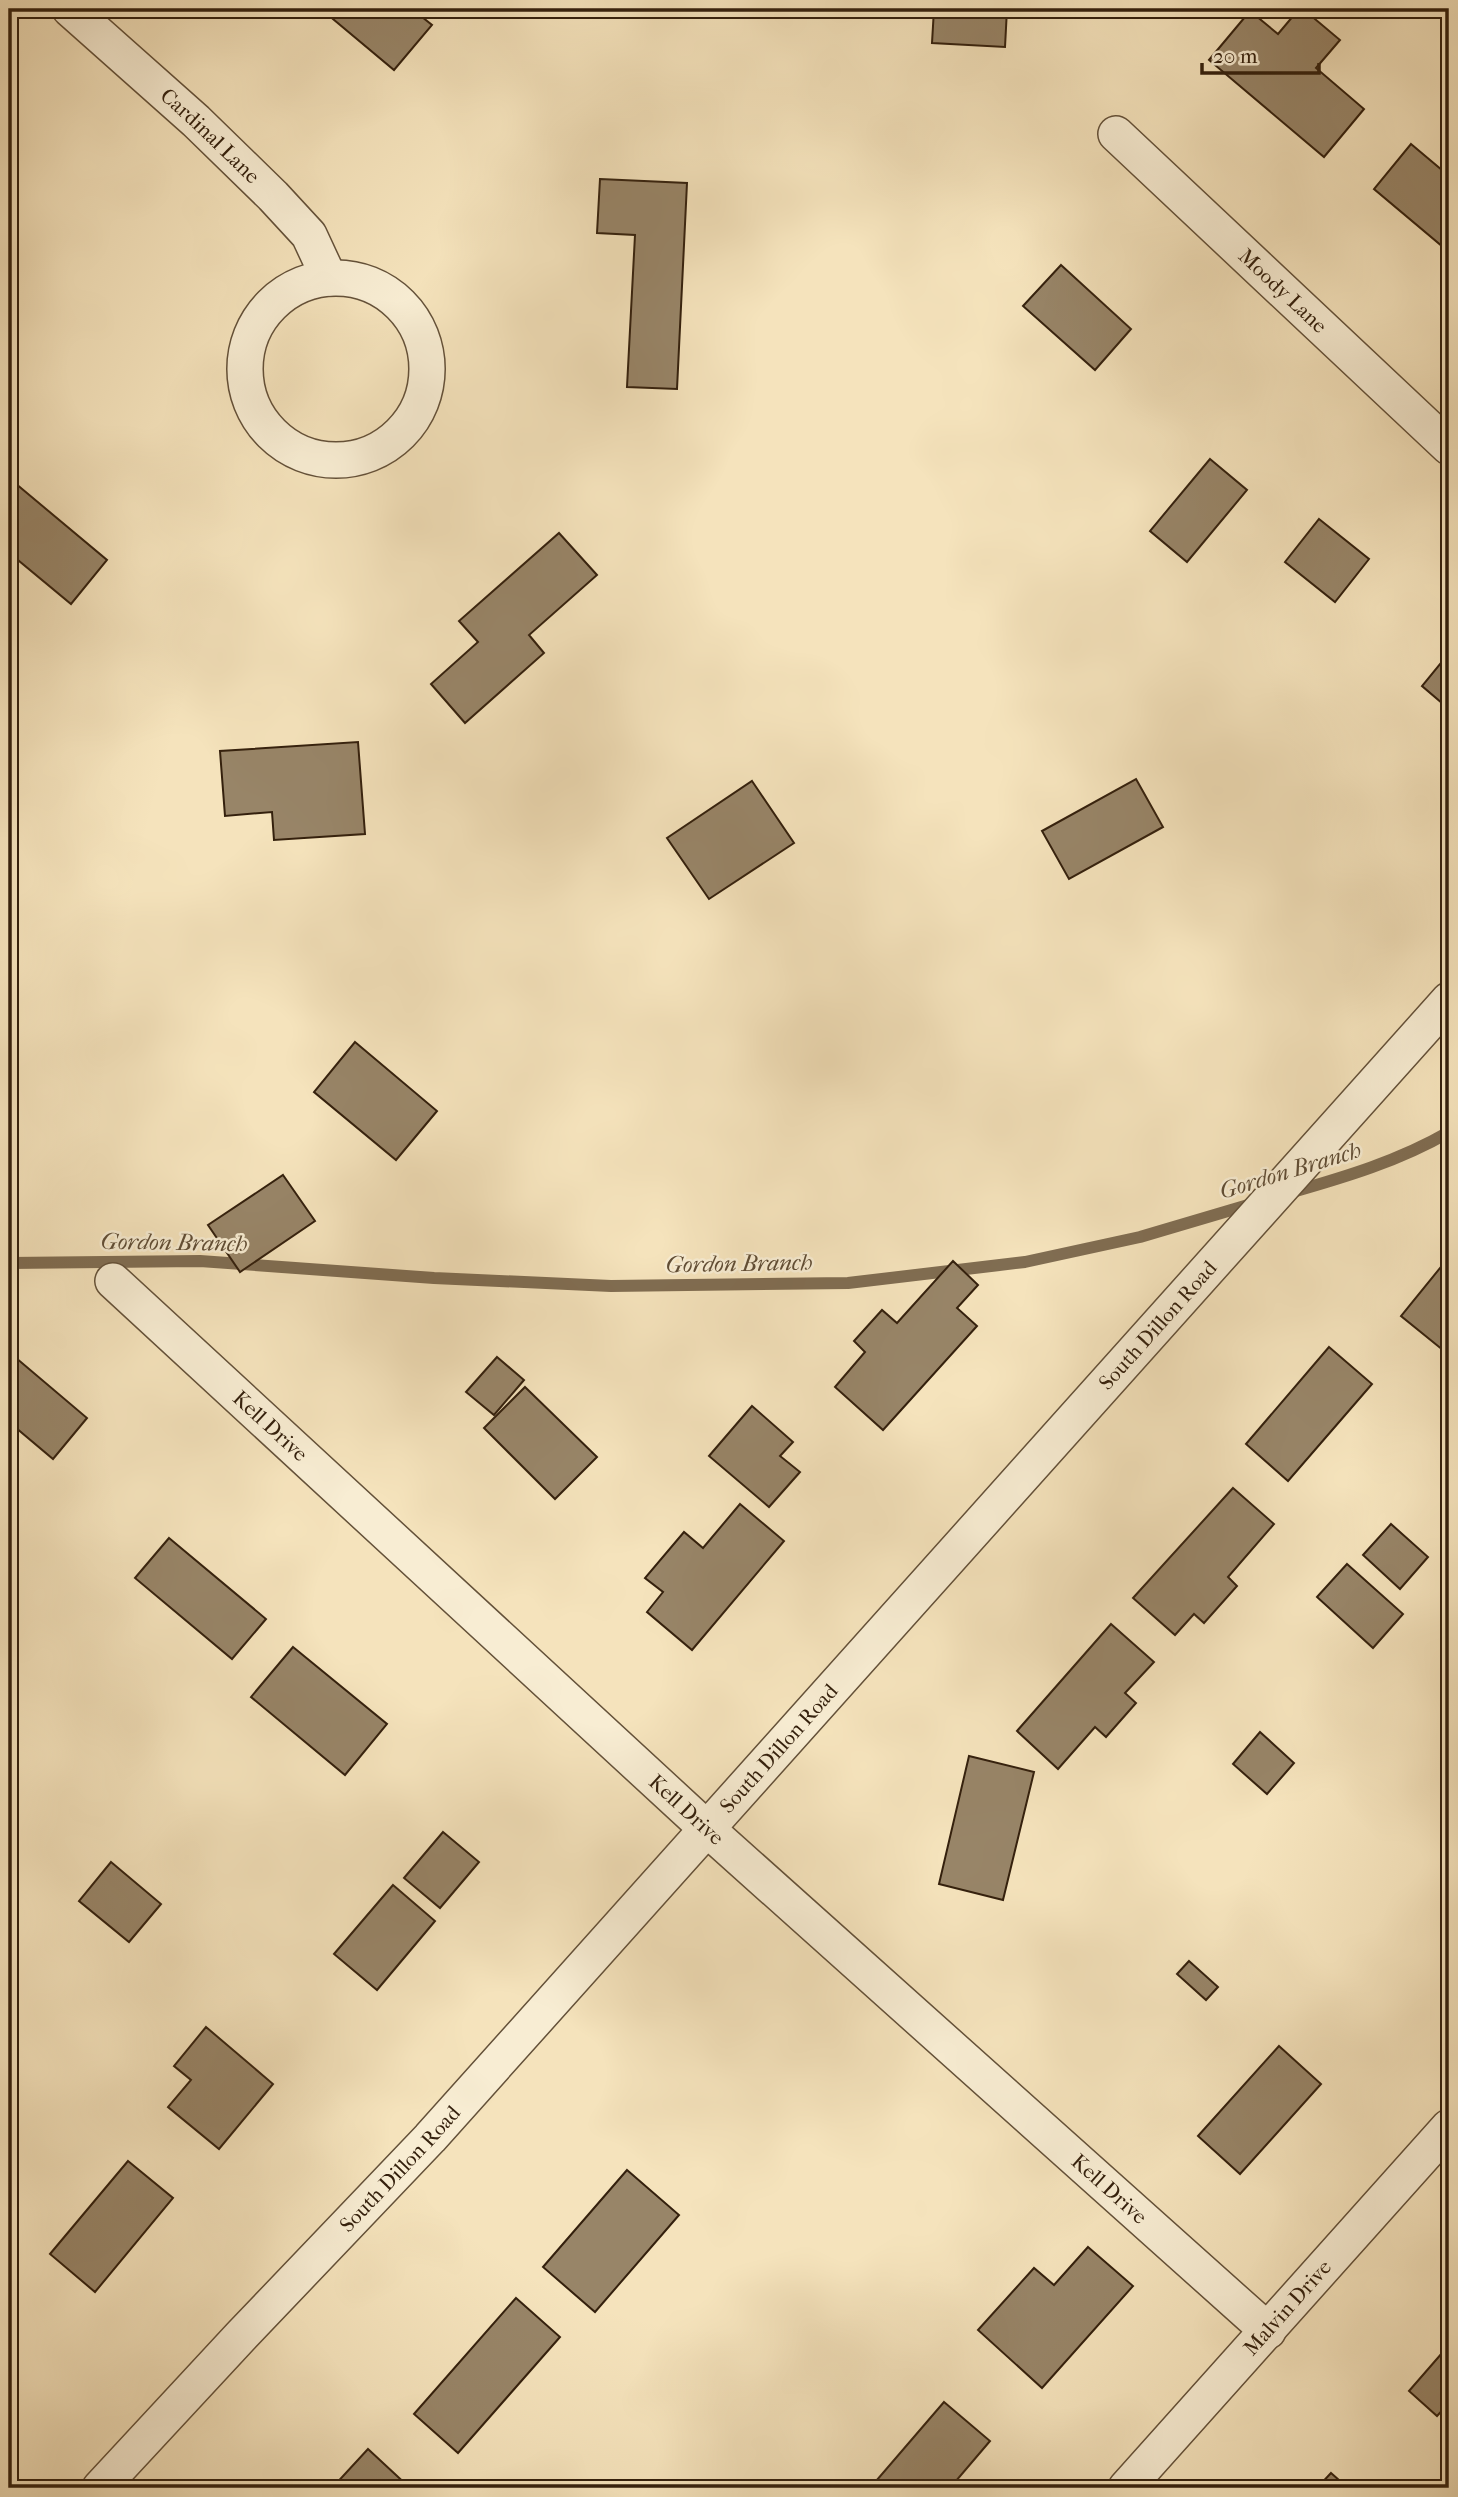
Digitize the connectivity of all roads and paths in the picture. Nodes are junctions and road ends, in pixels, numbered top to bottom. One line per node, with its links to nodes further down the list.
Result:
1 (70, 9): 3 (street, Cardinal Lane)
2 (1116, 134): 4 (street, Moody Lane)
3 (329, 278): 3 (street)
4 (1449, 447)
5 (1449, 1000): 7 (street, South Dillon Road)
6 (113, 1281): 7 (street, Kell Drive)
7 (706, 1828): 9 (street, Kell Drive); 10 (street, South Dillon Road)
8 (1449, 2127): 9 (street, Malvin Drive)
9 (1268, 2331): 11 (street, Malvin Drive)
10 (100, 2488)
11 (1126, 2488)

